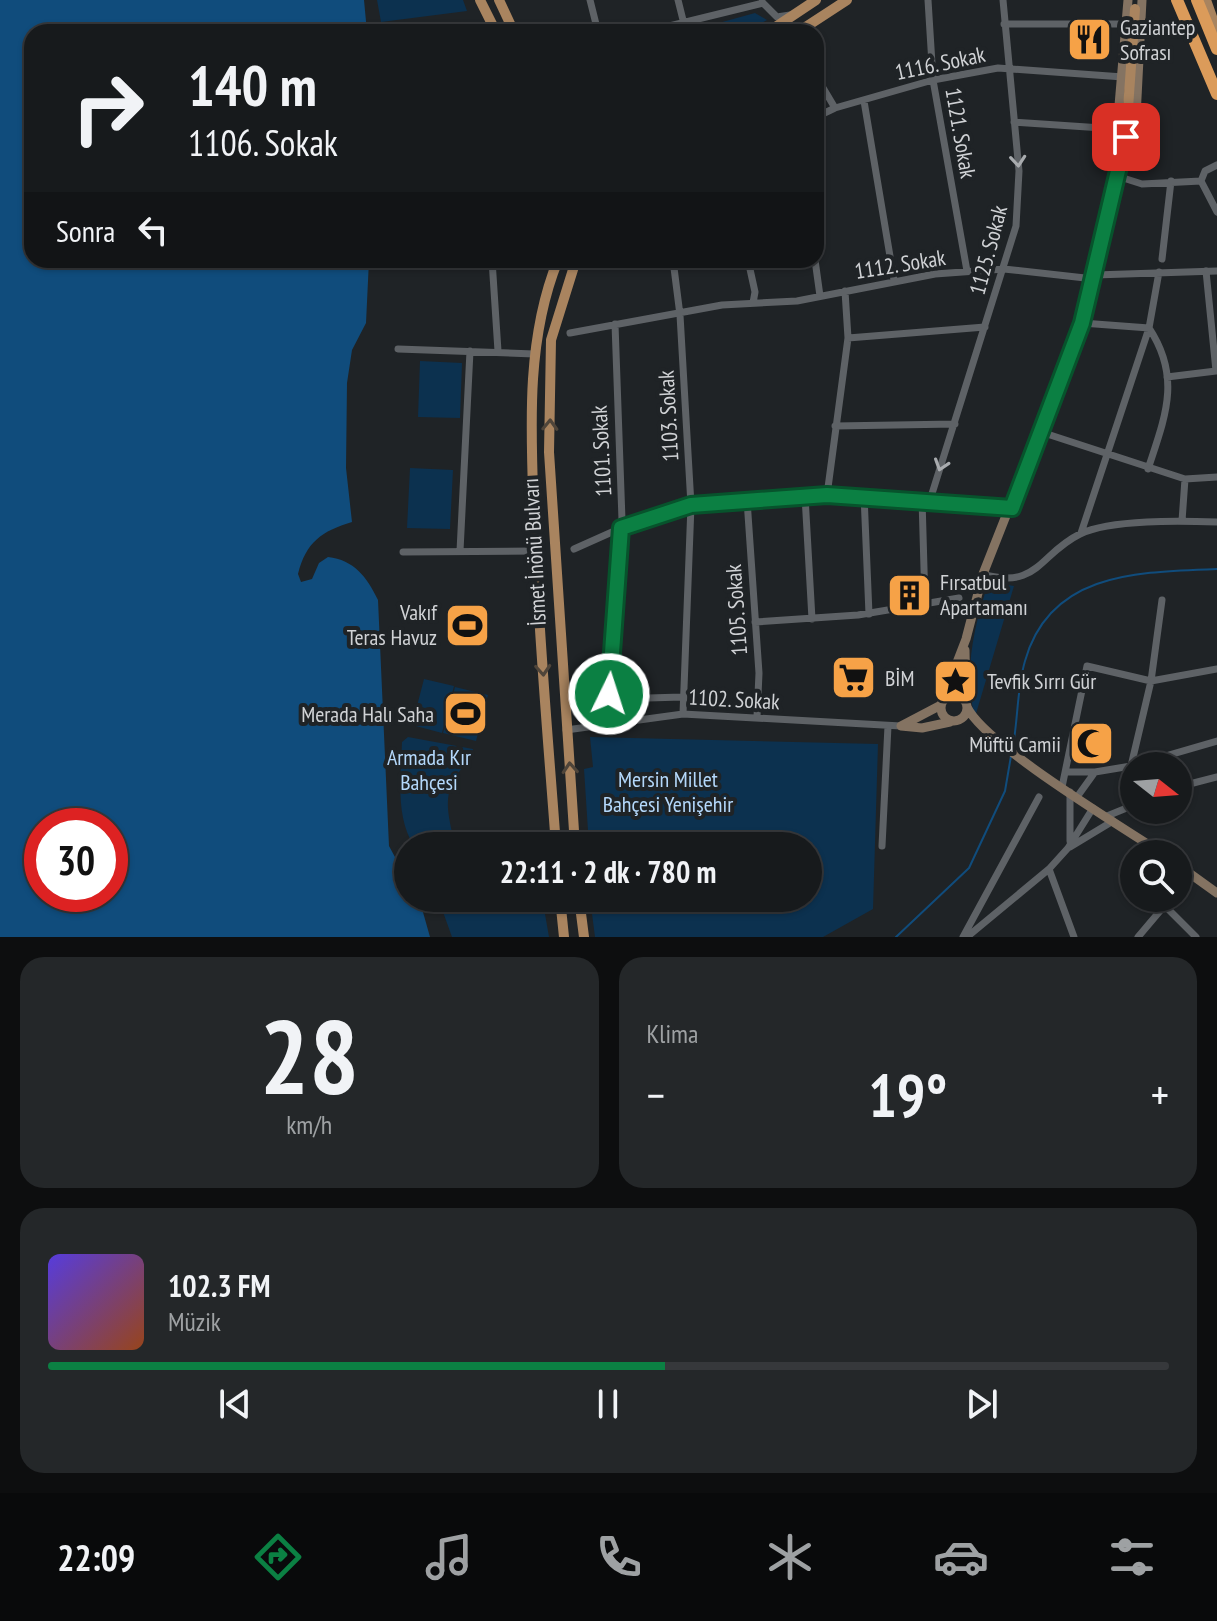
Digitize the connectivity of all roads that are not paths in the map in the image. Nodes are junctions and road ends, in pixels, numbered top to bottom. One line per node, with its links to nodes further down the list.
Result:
1 (480, 0): 15 (main road)
2 (499, 0): 16 (main road)
3 (590, 0): 17 (street)
4 (678, 0): 18 (street)
5 (816, 0): 14 (main road)
6 (847, 0): 20 (main road)
7 (928, 0): 28 (street, 1121. Sokak)
8 (1003, 0): 21 (street, 1125. Sokak)
9 (1170, 0): 25 (main road)
10 (1177, 0): 25 (highway)
11 (762, 2): 14 (street); 18 (street)
12 (1207, 2): 23 (main road); 24 (highway)
13 (1135, 3): 22 (street); 36 (main road)
14 (800, 11): 19 (main road)
15 (492, 24)
16 (510, 24)
17 (596, 24)
18 (684, 24)
19 (780, 24)
20 (810, 24)
21 (1004, 24): 22 (street); 26 (street, 1125. Sokak)
22 (1125, 24): 27 (street)
23 (1217, 31)
24 (1217, 49)
25 (1199, 53): 30 (highway)
26 (1008, 71): 27 (street, 1116. Sokak); 28 (street, 1116. Sokak); 34 (street, 1125. Sokak)
27 (1123, 77): 35 (street)
28 (933, 80): 31 (street, 1116. Sokak); 51 (street, 1121. Sokak)
29 (824, 89): 32 (street)
30 (1217, 94)
31 (864, 101): 32 (street, 1116. Sokak); 56 (street)
32 (835, 108): 33 (street, 1116. Sokak)
33 (824, 113)
34 (1014, 122): 35 (street); 50 (street, 1125. Sokak, one-way to 50)
35 (1117, 129): 37 (street)
36 (1126, 137): 37 (street)
37 (1123, 152): 39 (street)
38 (1217, 165): 41 (street)
39 (1117, 176): 40 (street); 55 (street)
40 (1171, 181): 41 (street); 43 (street)
41 (1201, 181): 42 (street)
42 (1217, 212)
43 (1162, 259)
44 (493, 268): 70 (street)
45 (556, 268): 71 (main road, İsmet İnönü Bulvarı)
46 (574, 268): 115 (main road, İsmet İnönü Bulvarı, one-way to 46)
47 (674, 268): 60 (street, 1103. Sokak)
48 (750, 268): 59 (street)
49 (816, 268): 58 (street)
50 (1004, 269): 51 (street, 1112. Sokak); 55 (street, 1112. Sokak); 63 (street, 1125. Sokak)
51 (967, 271): 56 (street, 1112. Sokak)
52 (1206, 271): 53 (street, 1112. Sokak); 54 (street, 1112. Sokak); 68 (street)
53 (1217, 271)
54 (1159, 272): 55 (street, 1112. Sokak); 64 (street)
55 (1095, 277): 61 (street)
56 (894, 280): 57 (street, 1112. Sokak)
57 (845, 291): 58 (street, 1112. Sokak); 66 (street)
58 (820, 296): 59 (street, 1112. Sokak)
59 (753, 303): 60 (street, 1112. Sokak)
60 (680, 315): 62 (street, 1112. Sokak); 85 (street, 1103. Sokak)
61 (1082, 323): 64 (street); 75 (street)
62 (615, 324): 65 (street, 1112. Sokak); 89 (street, 1101. Sokak)
63 (985, 327): 66 (street); 73 (street, 1125. Sokak)
64 (1149, 328): 72 (street); 76 (street)
65 (570, 333)
66 (848, 338): 74 (street)
67 (398, 349): 69 (street)
68 (1216, 350): 72 (street)
69 (470, 351): 70 (street); 92 (street)
70 (498, 351): 71 (street)
71 (534, 354): 93 (main road, İsmet İnönü Bulvarı)
72 (1167, 377): 77 (street)
73 (955, 424): 74 (street); 84 (street, 1125. Sokak, one-way to 84)
74 (835, 426): 80 (street)
75 (1041, 432): 76 (street); 86 (street)
76 (1106, 454): 77 (street); 90 (street)
77 (1148, 469): 79 (street)
78 (1217, 477): 79 (street)
79 (1185, 479): 87 (street)
80 (827, 495): 81 (street); 82 (street)
81 (864, 495): 84 (street); 99 (street)
82 (805, 496): 83 (street); 100 (street)
83 (747, 500): 85 (street); 101 (street, 1105. Sokak)
84 (926, 500): 86 (street); 98 (street, 1125. Sokak)
85 (691, 505): 89 (street); 105 (street, 1103. Sokak)
86 (1012, 508): 95 (street)
87 (1182, 521): 88 (street); 90 (street)
88 (1217, 522)
89 (621, 528): 91 (street); 105 (street, 1101. Sokak)
90 (1081, 533): 95 (street)
91 (574, 549)
92 (460, 551): 93 (street); 94 (street)
93 (535, 551): 111 (main road, İsmet İnönü Bulvarı, one-way to 111)
94 (403, 552)
95 (983, 574): 102 (street)
96 (959, 598): 98 (street)
97 (1162, 600): 104 (street)
98 (925, 603): 99 (street)
99 (869, 614): 100 (street)
100 (812, 619): 101 (street)
101 (755, 622): 109 (street, 1105. Sokak)
102 (966, 639): 106 (street); 107 (street)
103 (1217, 669): 104 (street)
104 (1151, 681): 117 (street); 121 (street)
105 (682, 697): 108 (street, 1103. Sokak)
106 (942, 703): 107 (street); 110 (street); 113 (street)
107 (966, 704): 110 (street); 114 (street)
108 (683, 714): 109 (street, 1102. Sokak); 115 (street, 1102. Sokak)
109 (757, 717): 112 (street, 1102. Sokak)
110 (954, 721): 113 (street); 114 (street)
111 (547, 725): 115 (main road); 130 (main road, İsmet İnönü Bulvarı)
112 (888, 726): 113 (street, 1102. Sokak); 133 (street)
113 (901, 726)
114 (979, 726): 125 (street)
115 (566, 730): 131 (main road, İsmet İnönü Bulvarı, one-way to 115)
116 (1216, 741): 118 (street); 119 (street)
117 (1134, 752)
118 (1179, 752)
119 (1217, 752)
120 (1120, 768): 122 (street)
121 (1066, 772): 122 (street); 125 (street)
122 (1095, 772): 125 (street)
123 (1217, 777): 124 (street)
124 (1192, 783)
125 (1066, 789): 127 (street); 134 (street)
126 (1039, 797): 144 (street)
127 (1093, 808): 129 (street); 134 (street)
128 (1120, 813): 129 (street)
129 (1110, 819): 132 (street); 134 (street)
130 (555, 832)
131 (574, 832)
132 (1142, 840)
133 (882, 846)
134 (1068, 848): 135 (street)
135 (1049, 869): 144 (street); 145 (street)
136 (1192, 875): 137 (street)
137 (1217, 893)
138 (561, 912): 142 (main road)
139 (581, 912): 143 (main road)
140 (1160, 912): 146 (street)
141 (1171, 912): 147 (street)
142 (564, 937)
143 (584, 937)
144 (965, 937)
145 (1074, 937)
146 (1138, 937)
147 (1196, 937)

